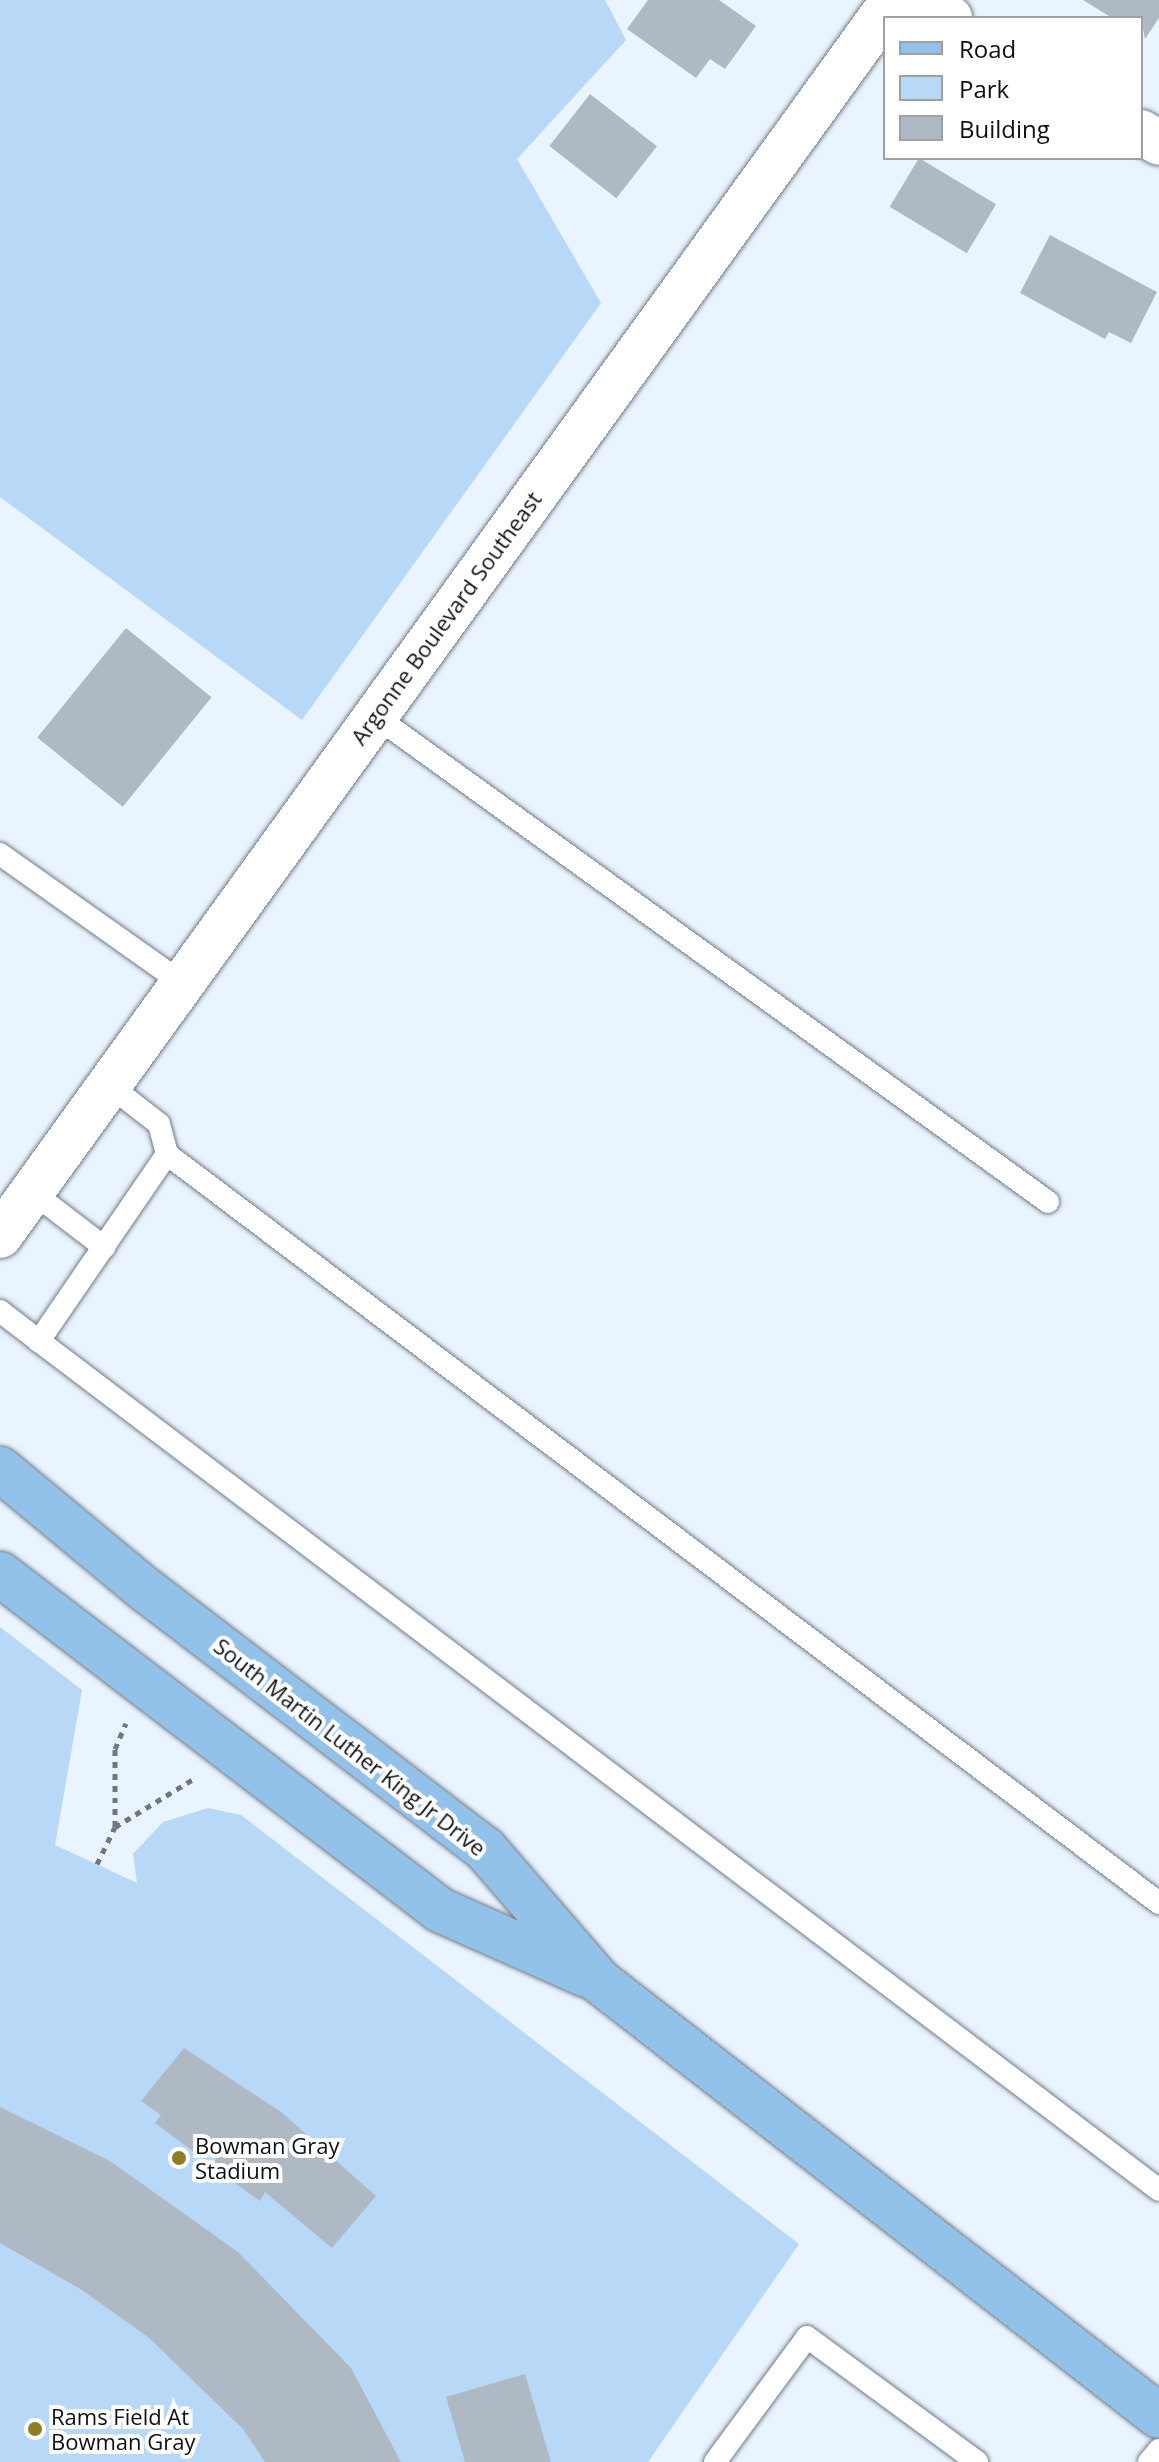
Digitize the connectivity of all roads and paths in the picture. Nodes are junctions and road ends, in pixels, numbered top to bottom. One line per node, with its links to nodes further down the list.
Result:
1 (893, 0): 4 (street, Argonne Boulevard Southeast)
2 (919, 0): 3 (street)
3 (947, 16)
4 (375, 716): 6 (street, Argonne Boulevard Southeast); 10 (lane)
5 (0, 854): 6 (lane)
6 (182, 983): 7 (street, Argonne Boulevard Southeast)
7 (109, 1085): 8 (lane); 9 (street, Argonne Boulevard Southeast)
8 (167, 1154): 12 (lane); 21 (lane)
9 (32, 1192): 11 (street, Argonne Boulevard Southeast); 12 (lane)
10 (1048, 1202)
11 (0, 1236)
12 (104, 1247): 14 (lane)
13 (0, 1311): 14 (lane)
14 (39, 1341): 23 (lane)
15 (0, 1469): 22 (main road, South Martin Luther King Jr Drive)
16 (0, 1574): 22 (main road)
17 (129, 1718): 19 (path)
18 (202, 1773): 19 (path)
19 (115, 1827): 20 (path)
20 (97, 1864)
21 (1159, 1903)
22 (599, 1981): 24 (main road)
23 (1159, 2190)
24 (1159, 2416)
25 (1159, 2450): 28 (lane)
26 (715, 2462): 27 (lane)
27 (977, 2462)
28 (1149, 2462)

